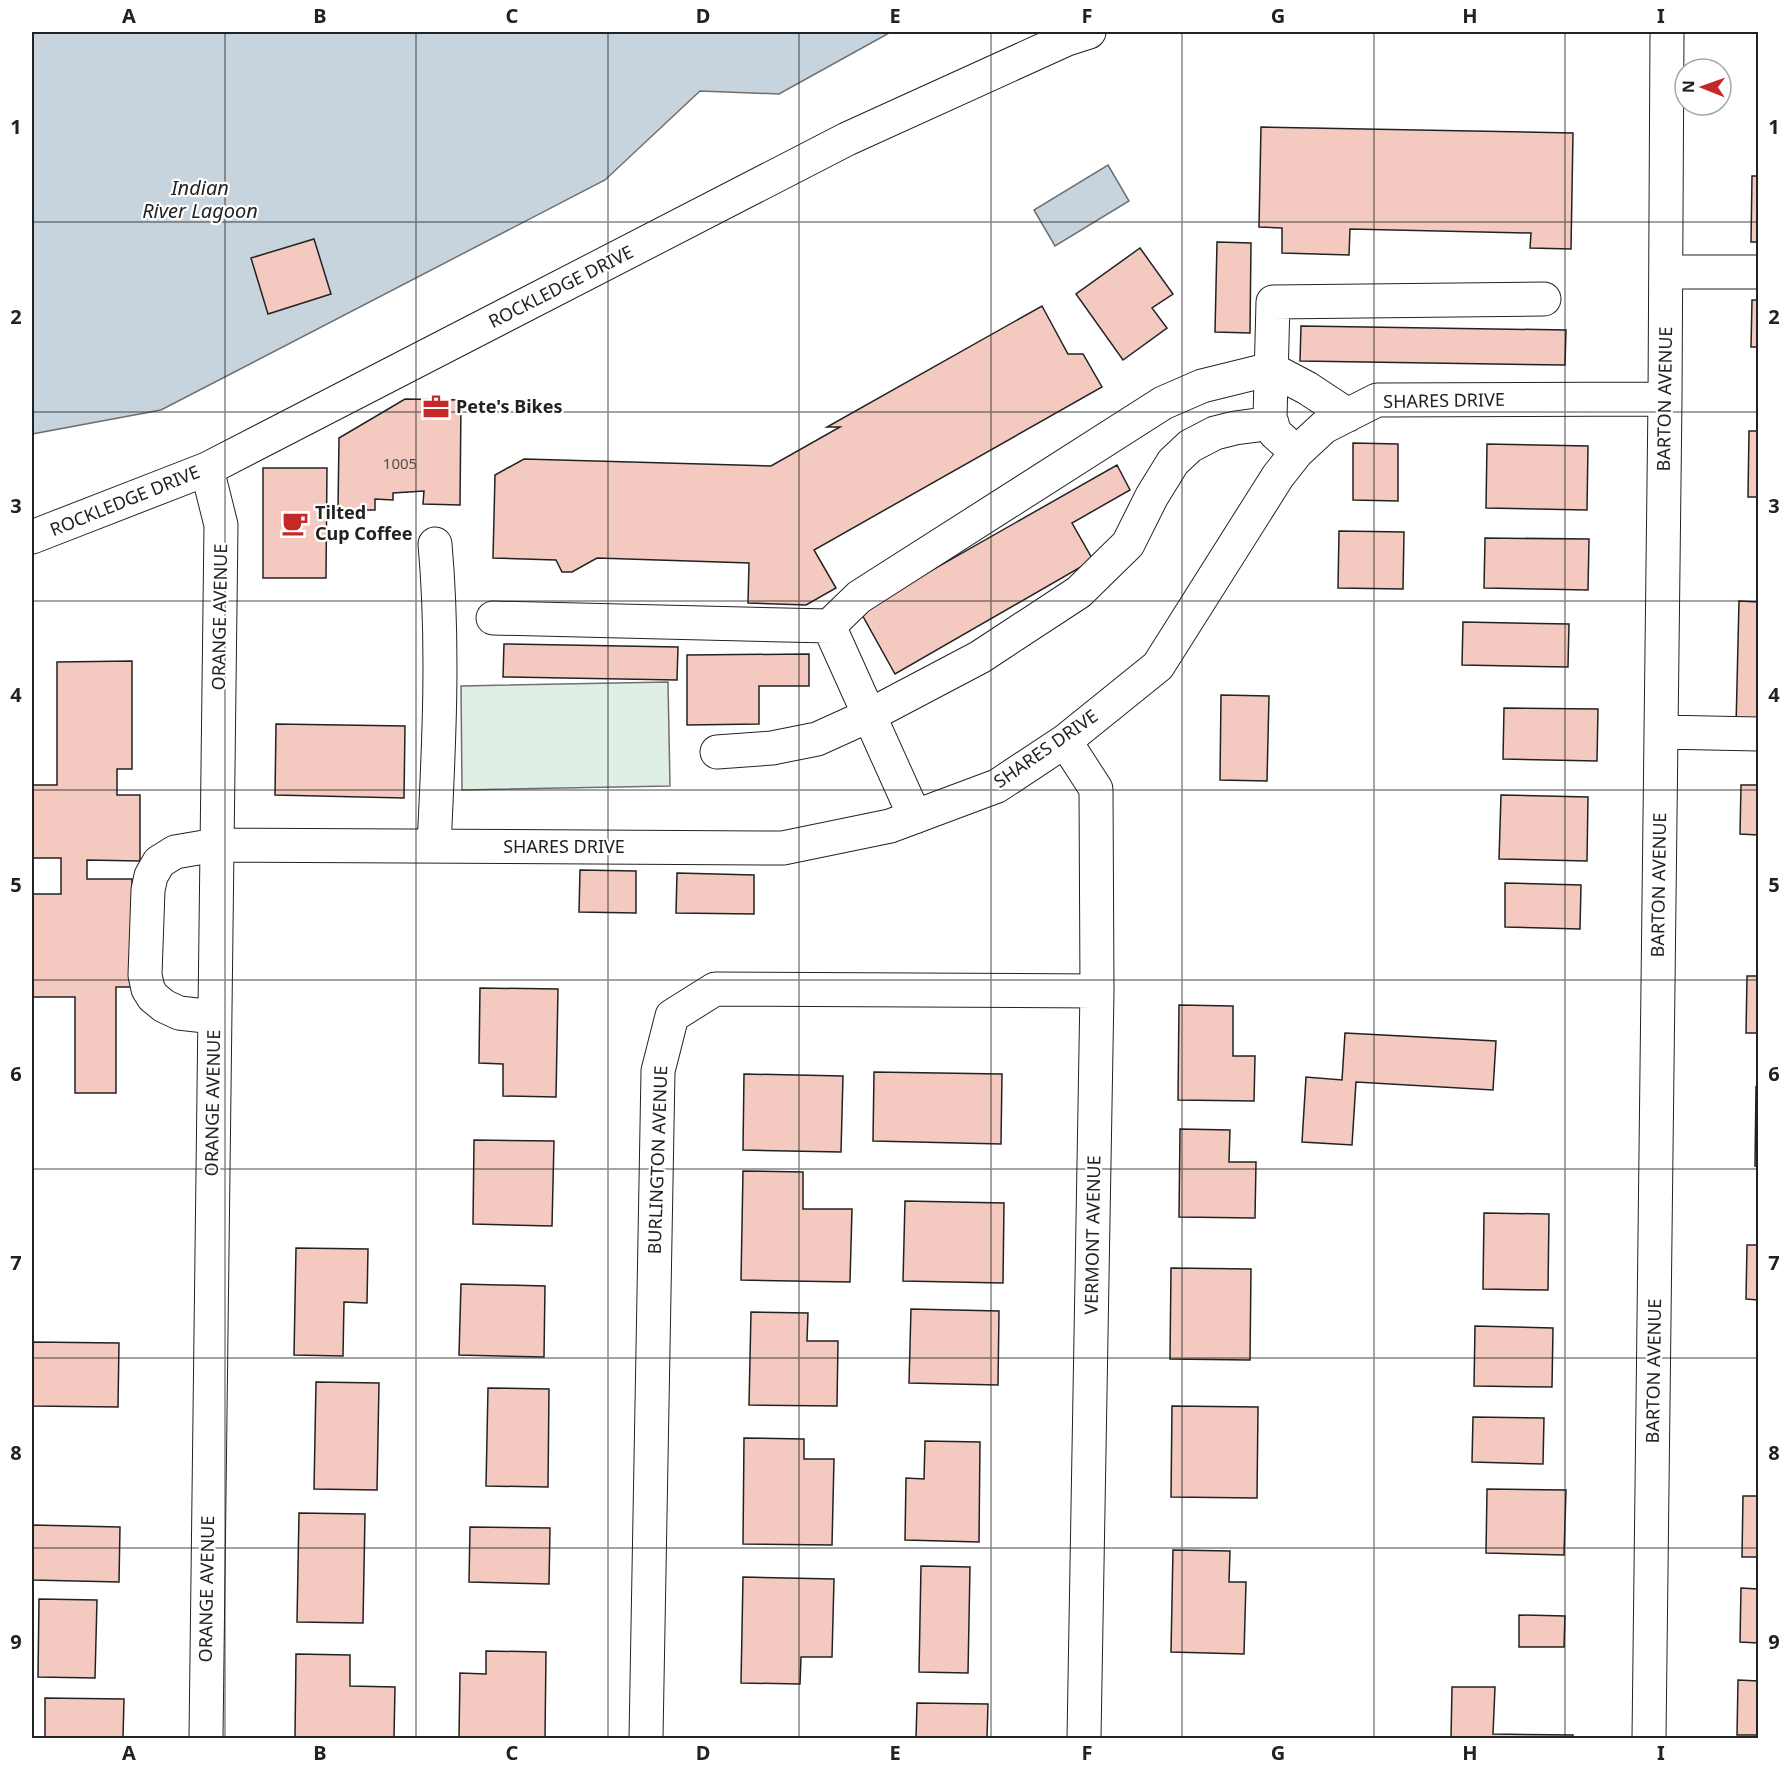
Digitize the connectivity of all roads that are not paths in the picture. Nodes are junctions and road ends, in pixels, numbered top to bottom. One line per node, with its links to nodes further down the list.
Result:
1 (1089, 32): 11 (street, ROCKLEDGE DRIVE)
2 (1667, 32): 3 (street, BARTON AVENUE)
3 (1666, 272): 4 (street); 7 (street, BARTON AVENUE)
4 (1758, 272)
5 (1544, 299): 6 (street)
6 (1271, 369): 8 (street); 9 (street); 15 (street)
7 (1665, 399): 8 (street, SHARES DRIVE); 17 (street, BARTON AVENUE)
8 (1348, 414): 10 (street, SHARES DRIVE)
9 (1272, 423): 10 (street); 16 (street)
10 (1297, 452): 19 (street, SHARES DRIVE)
11 (207, 468): 12 (street, ROCKLEDGE DRIVE); 22 (street, ORANGE AVENUE)
12 (32, 537)
13 (435, 544): 23 (street)
14 (493, 618): 15 (street)
15 (829, 626): 16 (street)
16 (870, 715): 20 (street); 21 (street)
17 (1661, 732): 18 (street); 29 (street, BARTON AVENUE)
18 (1758, 734)
19 (1065, 741): 21 (street, SHARES DRIVE); 24 (street, VERMONT AVENUE)
20 (717, 752)
21 (915, 817): 23 (street, SHARES DRIVE)
22 (216, 845): 23 (street, SHARES DRIVE); 25 (street, ORANGE AVENUE); 25 (street, SHARES DRIVE)
23 (434, 846)
24 (1097, 991): 27 (street, BURLINGTON AVENUE); 28 (street, VERMONT AVENUE)
25 (214, 1017): 26 (street, ORANGE AVENUE)
26 (206, 1738)
27 (646, 1738)
28 (1084, 1738)
29 (1649, 1738)

